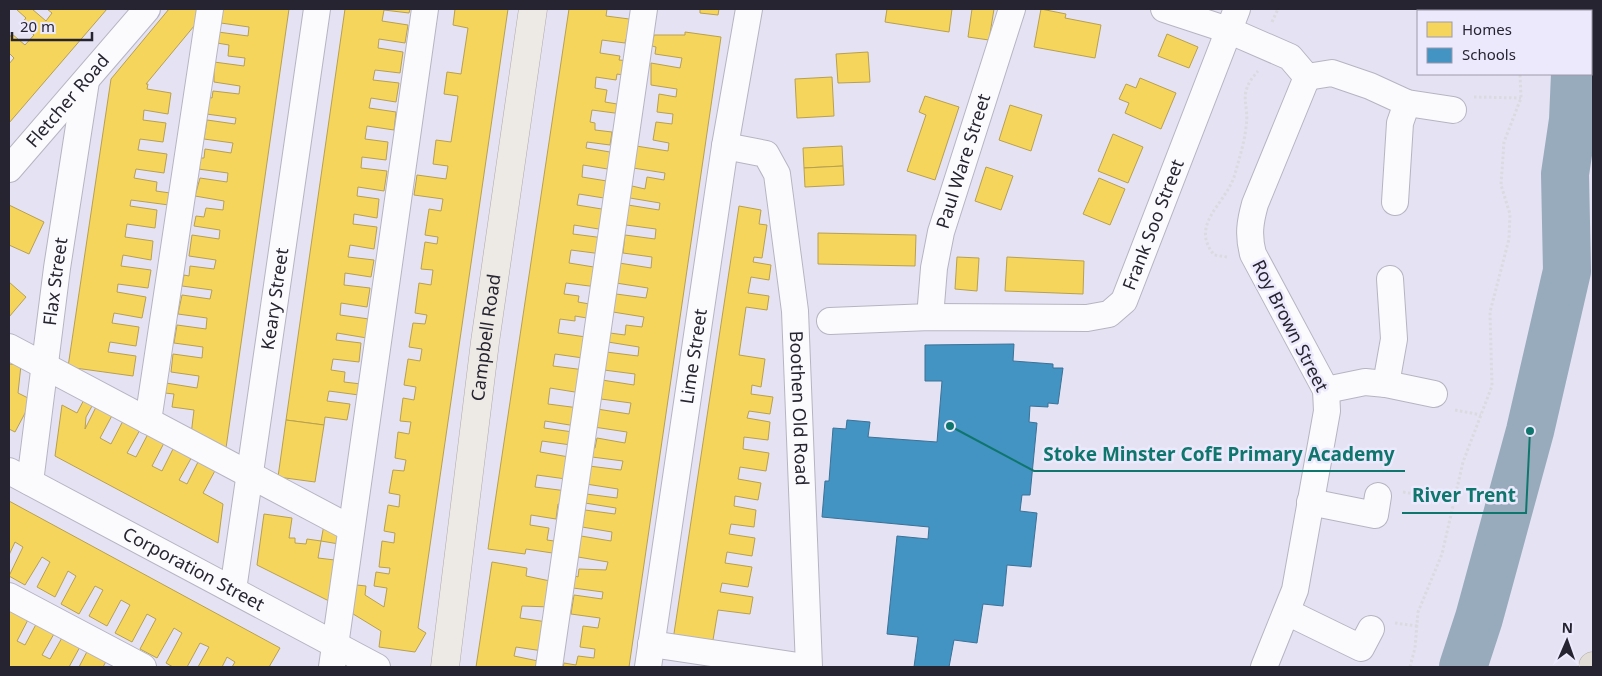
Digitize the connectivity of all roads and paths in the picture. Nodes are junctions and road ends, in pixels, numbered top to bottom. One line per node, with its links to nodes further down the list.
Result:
1 (147, 9): 15 (street, Fletcher Road)
2 (210, 9): 31 (street)
3 (317, 9): 32 (street, Keary Street)
4 (425, 9): 37 (street)
5 (533, 9): 46 (main road, Campbell Road)
6 (644, 9): 47 (street)
7 (749, 9): 19 (street, Lime Street)
8 (1012, 9): 24 (street, Paul Ware Street)
9 (1164, 9): 11 (street)
10 (1278, 9): 12 (path)
11 (1233, 19): 12 (street); 24 (street, Frank Soo Street)
12 (1258, 43): 14 (street); 22 (path)
13 (1520, 75): 16 (path)
14 (1307, 77): 17 (street); 22 (street, Roy Brown Street)
15 (86, 81): 20 (street, Fletcher Road); 27 (street, Flax Street)
16 (1521, 98): 18 (path); 35 (path)
17 (1407, 103): 18 (street); 21 (street)
18 (1453, 110)
19 (725, 146): 43 (street, Lime Street); 49 (street, Boothen Old Road)
20 (9, 169)
21 (1395, 202)
22 (1253, 254): 29 (street, Roy Brown Street)
23 (1390, 279): 28 (street)
24 (930, 317): 25 (street, Frank Soo Street)
25 (830, 321)
26 (9, 348): 27 (street)
27 (45, 367): 31 (street); 33 (street, Flax Street)
28 (1386, 384): 29 (street); 30 (street)
29 (1326, 390): 36 (street, Roy Brown Street)
30 (1434, 394)
31 (148, 421): 32 (street)
32 (249, 475): 37 (street); 38 (street, Keary Street)
33 (19, 476): 38 (street, Corporation Street)
34 (1378, 496): 35 (path); 36 (street)
35 (1454, 501): 51 (path)
36 (1310, 502): 40 (street, Roy Brown Street)
37 (350, 528): 42 (street)
38 (232, 590): 42 (street, Corporation Street)
39 (9, 596): 44 (street)
40 (1287, 612): 41 (street); 50 (street, Roy Brown Street)
41 (1371, 629)
42 (333, 656): 45 (street, Corporation Street)
43 (649, 656): 48 (street)
44 (143, 667)
45 (377, 667)
46 (445, 667)
47 (550, 667)
48 (805, 667)
49 (809, 667)
50 (1264, 667)
51 (1410, 667)

